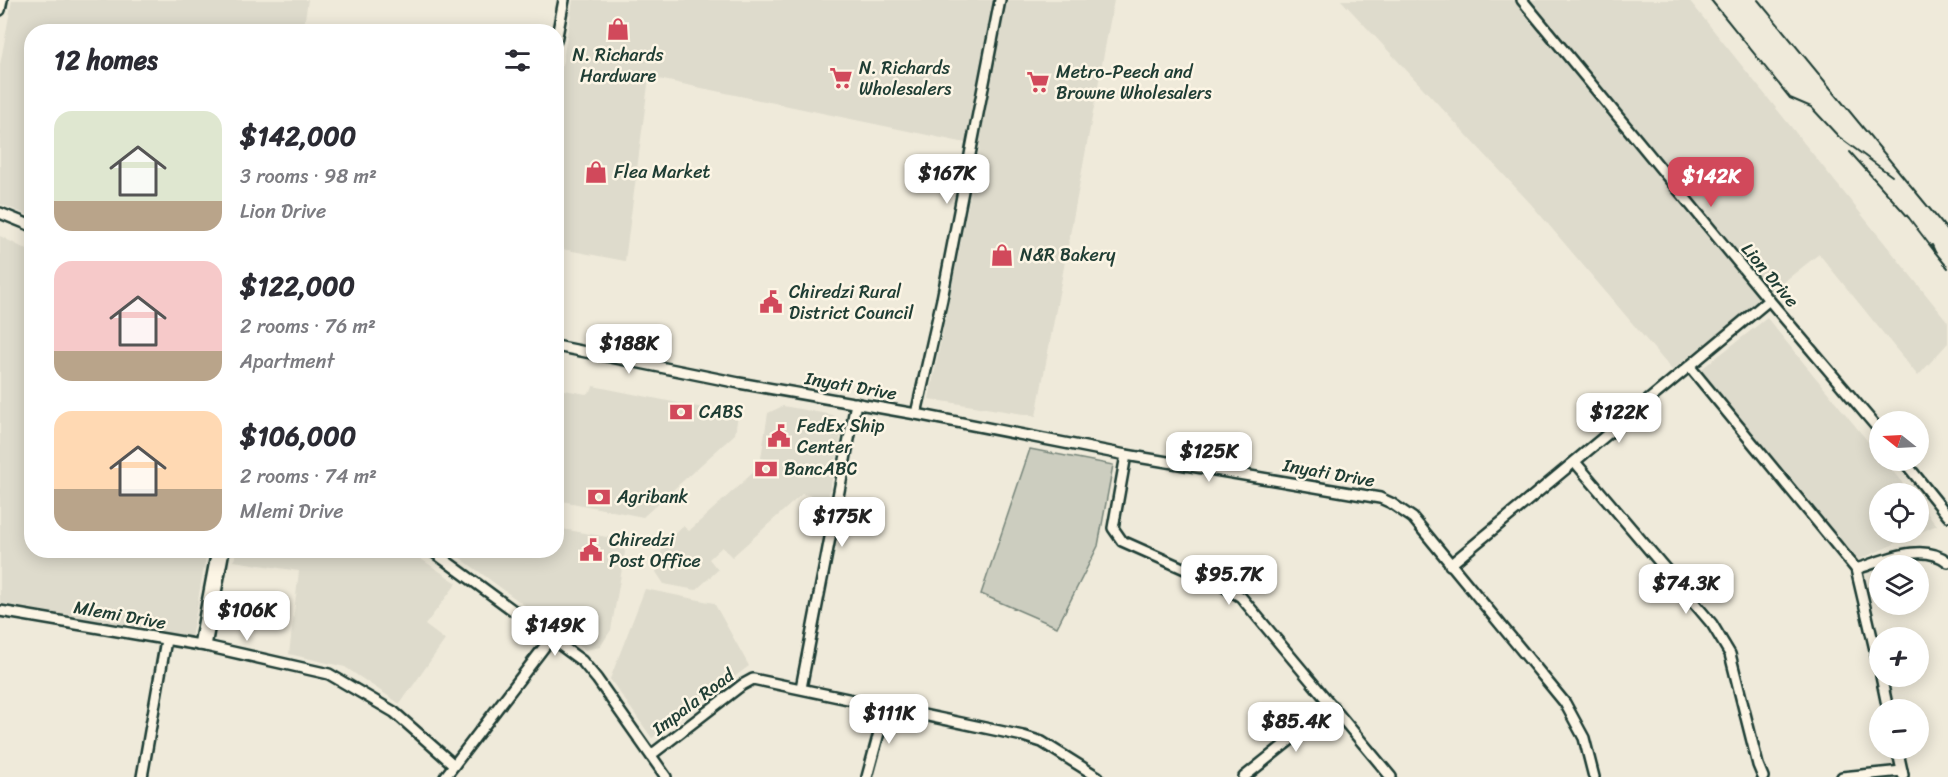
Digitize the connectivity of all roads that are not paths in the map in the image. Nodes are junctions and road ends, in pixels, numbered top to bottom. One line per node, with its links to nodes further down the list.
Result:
1 (2, 0): 5 (street)
2 (564, 0): 6 (street)
3 (1000, 0): 13 (street)
4 (1522, 0): 9 (street, Lion Drive)
5 (0, 10)
6 (559, 24)
7 (0, 213): 8 (street)
8 (24, 223)
9 (1769, 300): 11 (street); 14 (street, Lion Drive)
10 (564, 348): 12 (street, Inyati Drive)
11 (1690, 367): 16 (street); 24 (street)
12 (856, 403): 13 (street, Inyati Drive); 30 (street)
13 (916, 414): 15 (street, Inyati Drive)
14 (1869, 418)
15 (1125, 455): 23 (street, Inyati Drive); 31 (street)
16 (1575, 462): 23 (street); 45 (street)
17 (1912, 471): 18 (street)
18 (1948, 516)
19 (216, 558): 29 (street)
20 (222, 558): 29 (street)
21 (442, 558): 27 (street)
22 (1948, 562): 24 (street)
23 (1450, 565): 44 (street, Inyati Drive)
24 (1856, 569): 26 (street)
25 (0, 611): 28 (street, Mlemi Drive)
26 (1870, 627)
27 (551, 638): 33 (street); 35 (street)
28 (166, 640): 29 (street, Mlemi Drive); 38 (street)
29 (202, 646): 35 (street, Mlemi Drive)
30 (801, 688): 32 (street, Impala Road); 33 (street, Impala Road)
31 (1333, 706): 42 (street); 43 (street)
32 (886, 707): 40 (street); 41 (street, Impala Road)
33 (651, 755): 37 (street)
34 (1900, 759): 36 (street)
35 (454, 765): 39 (street)
36 (1903, 774): 46 (street)
37 (663, 776)
38 (142, 777)
39 (445, 777)
40 (867, 777)
41 (1098, 777)
42 (1244, 777)
43 (1391, 777)
44 (1594, 777)
45 (1763, 777)
46 (1842, 777)

